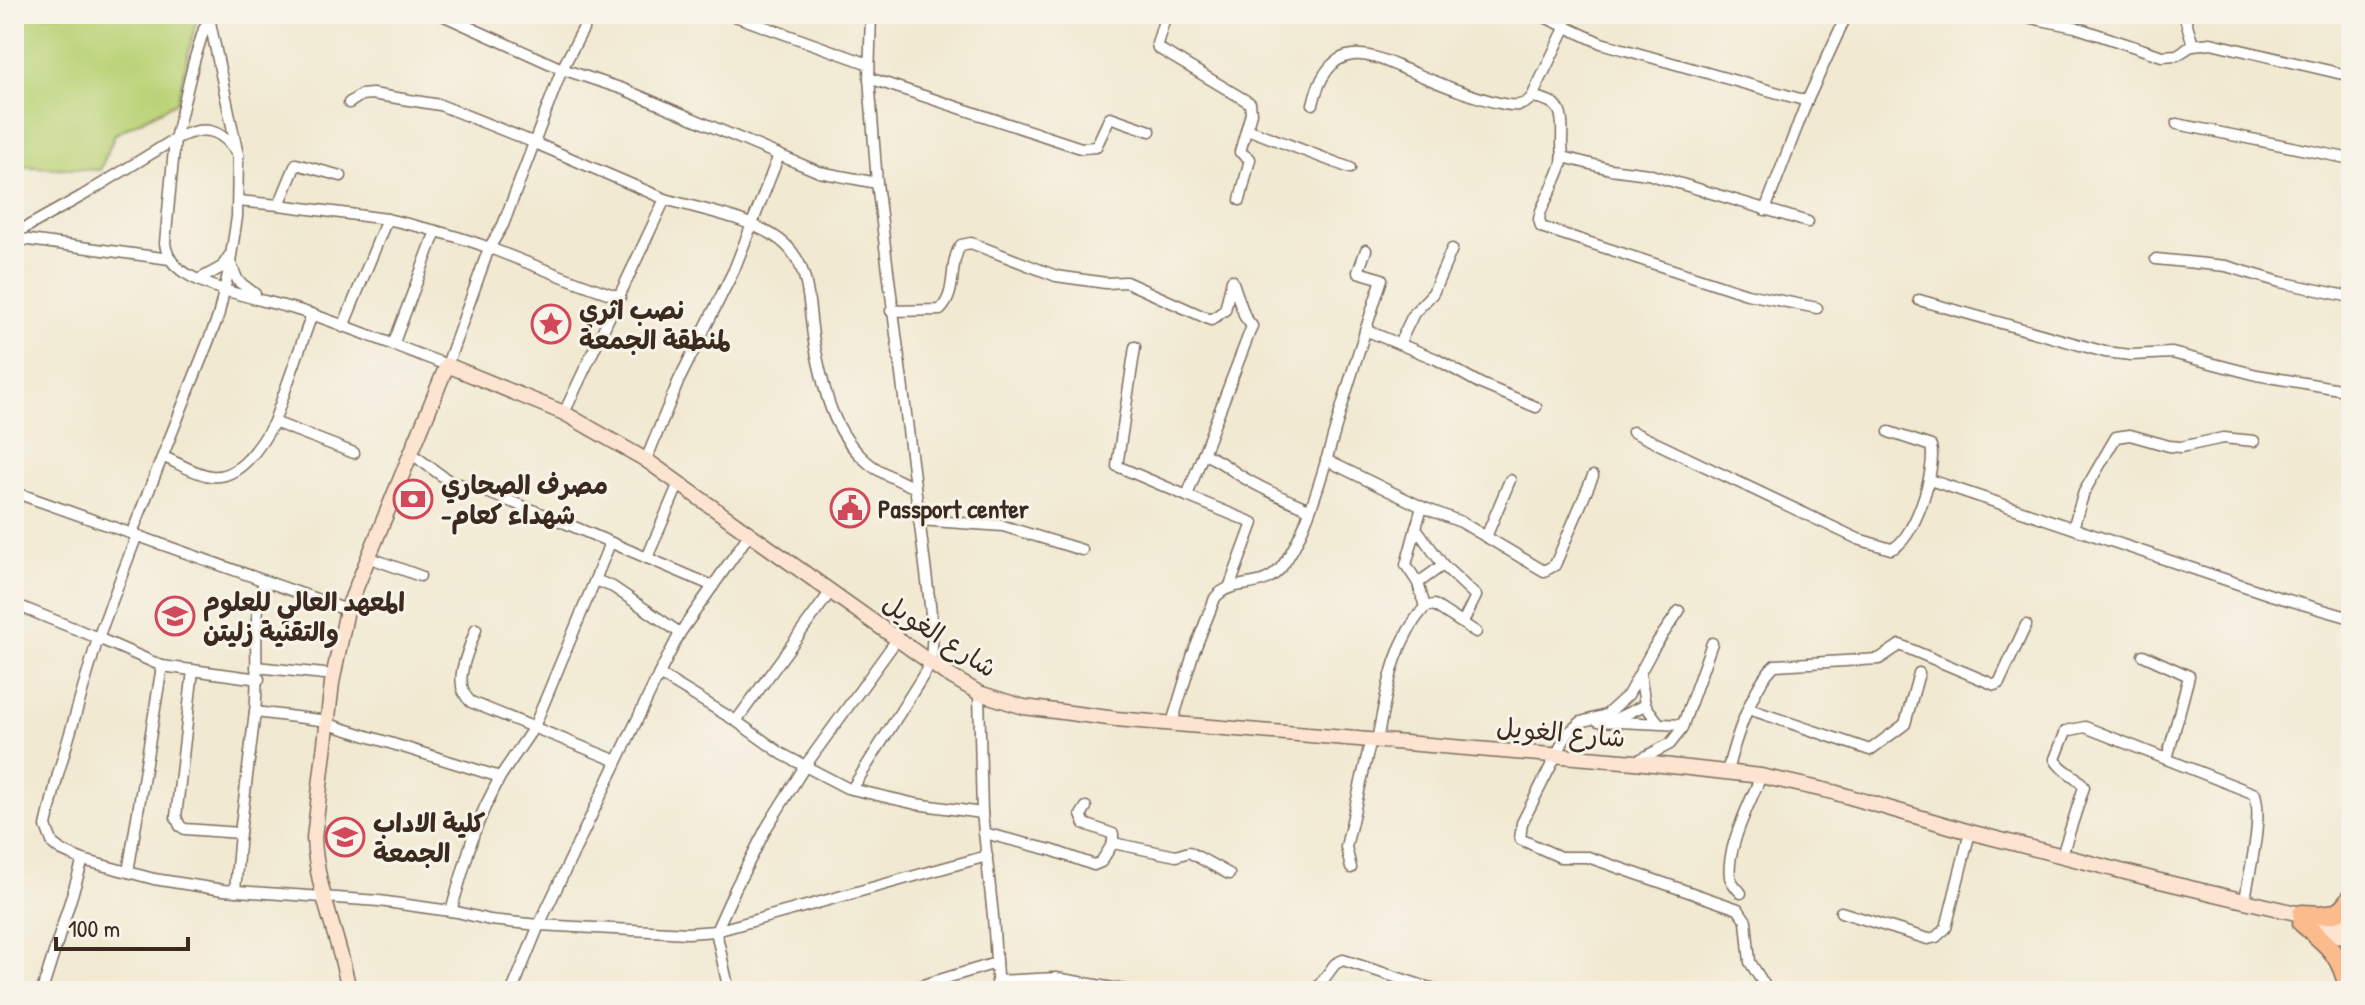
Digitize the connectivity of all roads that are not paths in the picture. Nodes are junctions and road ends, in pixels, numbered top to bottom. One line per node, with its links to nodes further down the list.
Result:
1 (440, 14): 14 (street)
2 (591, 14): 14 (street)
3 (729, 14): 13 (street)
4 (871, 14): 13 (street)
5 (1166, 14): 22 (street)
6 (1538, 14): 11 (street)
7 (1847, 14): 18 (street)
8 (2012, 14): 12 (street)
9 (2184, 14): 12 (street)
10 (212, 18): 24 (street); 26 (street)
11 (1566, 26): 17 (street); 18 (street)
12 (2193, 45): 15 (street)
13 (869, 64): 16 (street)
14 (562, 69): 25 (street); 27 (street)
15 (2351, 76)
16 (869, 78): 23 (street); 32 (street)
17 (1532, 97): 20 (street); 28 (street)
18 (1807, 101): 37 (street)
19 (349, 103): 25 (street)
20 (1313, 104)
21 (2177, 124): 29 (street)
22 (1247, 129): 30 (street); 34 (street)
23 (1150, 131)
24 (175, 139): 26 (street); 42 (street); 47 (street)
25 (535, 143): 33 (street); 43 (street)
26 (238, 155): 35 (street)
27 (779, 155): 32 (street); 40 (street)
28 (1563, 157): 37 (street); 55 (street)
29 (2351, 159)
30 (1350, 168)
31 (341, 176): 36 (street)
32 (877, 183): 56 (street)
33 (665, 199): 40 (street); 51 (street)
34 (1240, 200)
35 (238, 201): 36 (street); 46 (street)
36 (279, 205): 38 (street)
37 (1765, 210): 39 (street)
38 (387, 219): 41 (street); 58 (street)
39 (1808, 222)
40 (751, 225): 75 (street); 81 (street)
41 (436, 231): 43 (street); 61 (street)
42 (14, 236): 47 (street)
43 (489, 248): 51 (street); 63 (street)
44 (1452, 249): 60 (street)
45 (1366, 250): 59 (street)
46 (230, 258): 49 (street); 50 (street); 54 (street)
47 (170, 259): 49 (street)
48 (2156, 259): 52 (street)
49 (200, 279): 50 (street)
50 (225, 289): 54 (street); 74 (street)
51 (620, 297): 66 (street)
52 (2351, 297)
53 (1919, 300): 64 (street)
54 (264, 301): 57 (street)
55 (1817, 308)
56 (891, 311): 73 (street); 81 (street)
57 (312, 314): 58 (street); 67 (street)
58 (343, 327): 61 (street)
59 (1365, 330): 60 (street); 76 (street)
60 (1399, 344): 65 (street)
61 (393, 345): 63 (street)
62 (1135, 347): 83 (street)
63 (447, 365): 66 (street, شارع الغويل); 72 (street)
64 (2351, 391)
65 (1536, 407)
66 (564, 413): 75 (street, شارع الغويل)
67 (274, 422): 71 (street); 74 (street)
68 (1633, 432): 79 (street)
69 (1889, 432): 79 (street)
70 (2254, 441): 88 (street)
71 (354, 453)
72 (412, 454): 92 (street); 94 (street)
73 (1203, 454): 83 (street); 85 (street)
74 (164, 457): 90 (street)
75 (646, 460): 80 (street, شارع الغويل)
76 (1326, 460): 84 (street); 85 (street)
77 (1593, 476): 91 (street)
78 (1510, 480): 91 (street)
79 (1930, 480): 88 (street)
80 (679, 483): 89 (street, شارع الغويل); 95 (street)
81 (915, 488): 86 (street)
82 (14, 492): 90 (street)
83 (1187, 496): 102 (street)
84 (1422, 507): 87 (street); 91 (street)
85 (1309, 509): 102 (street)
86 (919, 520): 93 (street); 118 (street)
87 (1416, 528): 96 (street); 100 (street)
88 (2073, 528): 108 (street)
89 (750, 533): 101 (street); 103 (street, شارع الغويل)
90 (134, 534): 99 (street); 114 (street)
91 (1486, 537)
92 (610, 543): 95 (street); 98 (street)
93 (1082, 550)
94 (368, 557): 97 (street); 106 (street)
95 (647, 558): 101 (street)
96 (1443, 565): 100 (street); 109 (street)
97 (420, 576)
98 (595, 580): 113 (street); 137 (street)
99 (264, 582): 106 (street); 121 (street)
100 (1418, 583): 105 (street)
101 (713, 586): 113 (street)
102 (1229, 588): 135 (street)
103 (831, 591): 115 (street, شارع الغويل); 131 (street)
104 (14, 605): 114 (street)
105 (1425, 607): 109 (street); 138 (street)
106 (347, 610): 125 (street)
107 (1679, 611): 122 (street)
108 (2351, 618)
109 (1463, 622): 112 (street)
110 (2026, 625): 128 (street)
111 (476, 629): 137 (street)
112 (1476, 632)
113 (680, 633): 124 (street)
114 (98, 638): 119 (street); 156 (street)
115 (898, 638): 118 (street, شارع الغويل); 143 (street)
116 (1712, 643): 136 (street)
117 (2143, 655): 140 (street)
118 (931, 663): 126 (street, شارع الغويل); 147 (street)
119 (162, 666): 120 (street); 158 (street)
120 (193, 670): 121 (street); 151 (street)
121 (257, 673): 125 (street); 129 (street)
122 (1640, 673): 127 (street); 130 (street)
123 (1919, 673): 128 (street)
124 (659, 674): 131 (street); 141 (street)
125 (334, 675): 132 (street)
126 (979, 693): 135 (street, شارع الغويل); 149 (street)
127 (1645, 705): 133 (street); 134 (street)
128 (1749, 709): 144 (street)
129 (255, 712): 132 (street); 151 (street)
130 (1588, 720): 133 (street); 139 (street)
131 (736, 721): 143 (street)
132 (328, 722): 146 (street); 163 (street)
133 (1610, 722): 134 (street)
134 (1658, 722): 136 (street)
135 (1172, 723): 138 (street, شارع الغويل)
136 (1683, 725): 142 (street)
137 (534, 727): 141 (street); 146 (street)
138 (1374, 740): 139 (street, شارع الغويل); 157 (street)
139 (1557, 755): 142 (street, شارع الغويل); 183 (street)
140 (2167, 759): 154 (street); 165 (street)
141 (617, 761): 169 (street)
142 (1635, 762): 144 (street, شارع الغويل)
143 (805, 766): 147 (street); 171 (street)
144 (1727, 772): 145 (street, شارع الغويل)
145 (1761, 776): 150 (street, شارع الغويل); 162 (street)
146 (500, 777): 166 (street)
147 (852, 789): 149 (street)
148 (1086, 807): 153 (street)
149 (982, 813): 152 (street)
150 (1970, 832): 154 (street, شارع الغويل); 167 (street)
151 (240, 833): 161 (street)
152 (984, 833): 153 (street); 155 (street)
153 (1113, 843): 159 (street)
154 (2062, 855): 160 (street, شارع الغويل)
155 (987, 856): 171 (street); 173 (street)
156 (83, 860): 158 (street); 175 (street)
157 (1351, 868)
158 (128, 872): 161 (street)
159 (1229, 874)
160 (2160, 881): 165 (street, شارع الغويل); 168 (street, شارع الغويل)
161 (235, 891): 163 (street)
162 (1741, 893)
163 (324, 896): 166 (street); 176 (street)
164 (2351, 897): 168 (highway)
165 (2245, 900): 168 (street, شارع الغويل)
166 (451, 911): 169 (street)
167 (1841, 912)
168 (2302, 919): 170 (street, شارع الغويل); 172 (street, شارع الغويل); 184 (highway)
169 (539, 925): 171 (street); 177 (street)
170 (2351, 926)
171 (716, 931): 178 (street)
172 (2351, 939)
173 (996, 963): 174 (street); 179 (street)
174 (998, 986): 180 (street)
175 (42, 991)
176 (349, 991)
177 (512, 991)
178 (729, 991)
179 (903, 991)
180 (1130, 991)
181 (1315, 991): 182 (street)
182 (1439, 991)
183 (1768, 991)
184 (2349, 991)

